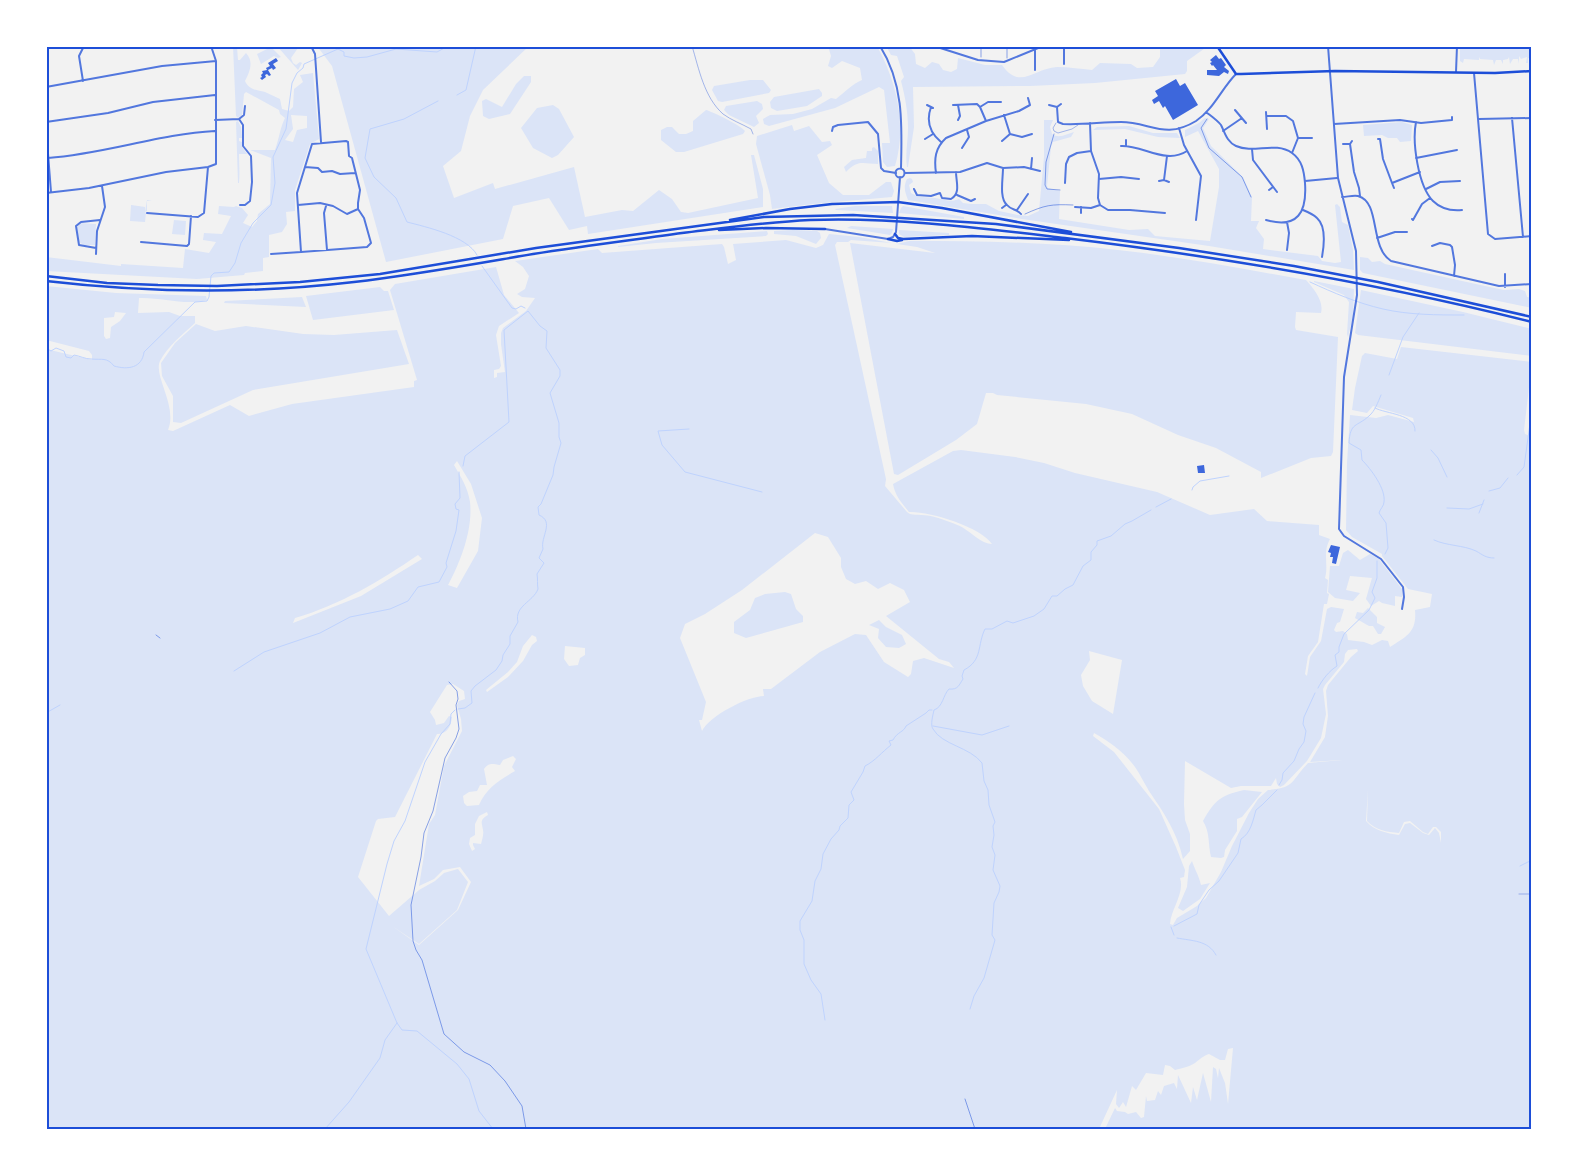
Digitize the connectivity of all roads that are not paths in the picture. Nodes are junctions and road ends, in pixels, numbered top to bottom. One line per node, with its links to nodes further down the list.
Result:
1 (84, 46): 21 (street)
2 (211, 46): 13 (street)
3 (311, 46): 75 (street)
4 (692, 46): 64 (lane)
5 (880, 46): 97 (street)
6 (934, 46): 12 (street)
7 (1043, 46): 12 (street)
8 (1064, 46): 14 (street)
9 (1217, 46): 20 (main road)
10 (1328, 46): 16 (street)
11 (1457, 46): 18 (street)
12 (1035, 50): 15 (street)
13 (216, 61): 21 (street); 23 (street)
14 (1064, 64)
15 (1035, 70)
16 (1330, 71): 18 (main road); 20 (main road); 55 (street)
17 (1532, 71): 19 (main road)
18 (1456, 72): 19 (main road)
19 (1474, 72): 44 (street)
20 (1236, 74): 35 (street)
21 (84, 81): 22 (street)
22 (46, 87)
23 (215, 95): 45 (street); 49 (street)
24 (1028, 98): 37 (street)
25 (1001, 102): 33 (street)
26 (1061, 104): 32 (street)
27 (927, 105): 65 (street)
28 (953, 105): 29 (street)
29 (958, 105): 33 (street); 47 (street)
30 (1049, 105): 32 (street)
31 (245, 106): 43 (street)
32 (1057, 106): 50 (street)
33 (980, 107): 48 (street)
34 (1235, 110): 40 (street)
35 (1206, 112): 58 (street); 63 (street)
36 (1266, 112): 38 (street)
37 (1004, 116): 48 (street); 66 (street)
38 (1267, 116): 59 (street); 68 (street)
39 (1452, 117): 51 (street)
40 (1242, 118): 53 (street); 63 (street)
41 (1512, 118): 42 (street); 44 (street); 170 (street)
42 (1532, 118)
43 (239, 119): 45 (street); 138 (street)
44 (1478, 119): 170 (street)
45 (215, 120): 61 (street)
46 (837, 120): 56 (street)
47 (958, 120)
48 (986, 121): 60 (street)
49 (46, 122)
50 (1058, 122): 54 (street); 54 (lane)
51 (1416, 122): 55 (street); 94 (street)
52 (1090, 123): 54 (street); 58 (street); 85 (street)
53 (1246, 123)
54 (1079, 124)
55 (1334, 124): 111 (street)
56 (838, 125): 62 (street); 104 (street)
57 (46, 128): 92 (street)
58 (1179, 128): 86 (street)
59 (1267, 129)
60 (967, 130): 76 (street); 78 (street)
61 (215, 131): 92 (street); 95 (street)
62 (832, 131)
63 (1223, 131): 84 (street)
64 (753, 134)
65 (933, 134): 70 (street); 76 (street)
66 (1010, 134): 67 (street); 73 (street)
67 (1032, 134)
68 (1298, 138): 69 (street); 88 (street)
69 (1312, 138)
70 (925, 139)
71 (1378, 139): 121 (street)
72 (1126, 140): 82 (street)
73 (1002, 141)
74 (1352, 141): 80 (street)
75 (321, 142): 96 (street); 103 (street)
76 (941, 142): 105 (street)
77 (961, 142): 78 (street)
78 (965, 144): 83 (street)
79 (1343, 144): 80 (street)
80 (1350, 144): 133 (street)
81 (1121, 146): 82 (street)
82 (1126, 146): 90 (street)
83 (962, 148)
84 (1252, 148): 88 (street); 123 (street)
85 (1091, 151): 91 (street); 114 (street)
86 (1187, 151): 90 (street); 157 (street)
87 (1456, 151): 94 (street)
88 (1292, 152): 117 (street)
89 (1066, 154): 91 (street)
90 (1166, 156): 115 (street)
91 (1069, 157): 109 (street)
92 (48, 158): 128 (street)
93 (1032, 158): 99 (street)
94 (1416, 158): 102 (street)
95 (208, 167): 122 (street); 156 (street)
96 (305, 167): 103 (street); 139 (street)
97 (901, 168): 104 (street); 106 (street)
98 (1003, 168): 99 (street); 101 (street); 140 (street)
99 (1030, 169): 100 (street)
100 (1040, 171)
101 (956, 172): 105 (street); 132 (street)
102 (1420, 172): 121 (street); 126 (street)
103 (355, 173): 146 (street)
104 (896, 173): 108 (street)
105 (936, 173): 106 (street)
106 (905, 174): 108 (street)
107 (1135, 174): 112 (street)
108 (900, 177): 137 (street)
109 (1065, 178): 110 (street); 120 (street)
110 (1069, 178)
111 (1338, 178): 117 (street); 134 (street)
112 (1134, 179): 113 (street); 114 (street)
113 (1139, 179)
114 (1099, 180): 141 (street)
115 (1164, 180): 116 (street); 118 (street)
116 (1159, 181)
117 (1305, 181): 148 (street)
118 (1168, 182)
119 (1459, 182): 126 (street)
120 (1065, 183)
121 (1392, 183): 125 (street)
122 (102, 186): 128 (street); 160 (street)
123 (1273, 187): 127 (street); 129 (street)
124 (914, 188): 132 (street)
125 (1394, 188)
126 (1426, 189): 135 (street)
127 (1269, 190)
128 (51, 192): 130 (street)
129 (1277, 192)
130 (46, 193)
131 (1028, 194): 147 (street)
132 (956, 195): 136 (street)
133 (1360, 196): 134 (street); 172 (street)
134 (1342, 197): 199 (street)
135 (1430, 198): 149 (street); 159 (street)
136 (975, 199)
137 (898, 204): 164 (main road); 168 (street); 169 (main road)
138 (240, 205)
139 (298, 205): 142 (street); 183 (street)
140 (1006, 205): 145 (street); 147 (street)
141 (1100, 205): 144 (street); 153 (street)
142 (326, 206): 146 (street); 181 (street)
143 (1075, 206): 144 (street)
144 (1081, 207): 151 (street)
145 (1002, 208)
146 (358, 209): 181 (street)
147 (1017, 210): 152 (street)
148 (1303, 210): 163 (street); 185 (street)
149 (1461, 211)
150 (147, 213): 156 (street)
151 (1081, 213)
152 (1021, 214)
153 (1159, 214): 154 (street); 158 (street)
154 (1166, 214)
155 (1190, 215): 157 (street)
156 (191, 216): 175 (street)
157 (1196, 216): 161 (street)
158 (1160, 218)
159 (1412, 219)
160 (100, 220): 180 (street); 180 (street)
161 (1196, 220)
162 (1266, 220): 163 (street)
163 (1287, 222): 178 (street)
164 (699, 225): 169 (main road); 191 (main road)
165 (825, 229): 166 (main road); 173 (street)
166 (689, 232): 176 (main road); 194 (main road)
167 (1407, 232): 172 (street)
168 (896, 233): 173 (street); 174 (main road)
169 (1098, 236): 197 (main road)
170 (1523, 236): 171 (street)
171 (1532, 236)
172 (1377, 238): 192 (street)
173 (888, 239): 174 (main road)
174 (903, 239): 176 (main road)
175 (141, 242)
176 (1098, 242): 198 (main road)
177 (1283, 245): 178 (street)
178 (1287, 246): 182 (street)
179 (1432, 246): 192 (street)
180 (97, 248): 186 (street)
181 (327, 250): 183 (street)
182 (1287, 250)
183 (301, 252): 187 (street)
184 (1319, 253): 185 (street)
185 (1323, 253): 188 (street)
186 (96, 254)
187 (271, 254)
188 (1322, 258)
189 (1532, 273): 193 (street)
190 (1505, 274): 196 (street)
191 (46, 276)
192 (1454, 276): 196 (street)
193 (1532, 278)
194 (46, 281)
195 (1532, 284): 196 (street)
196 (1506, 287)
197 (1532, 316)
198 (1532, 322)
199 (1402, 609)
200 (1519, 894): 201 (lane)
201 (1532, 894)

